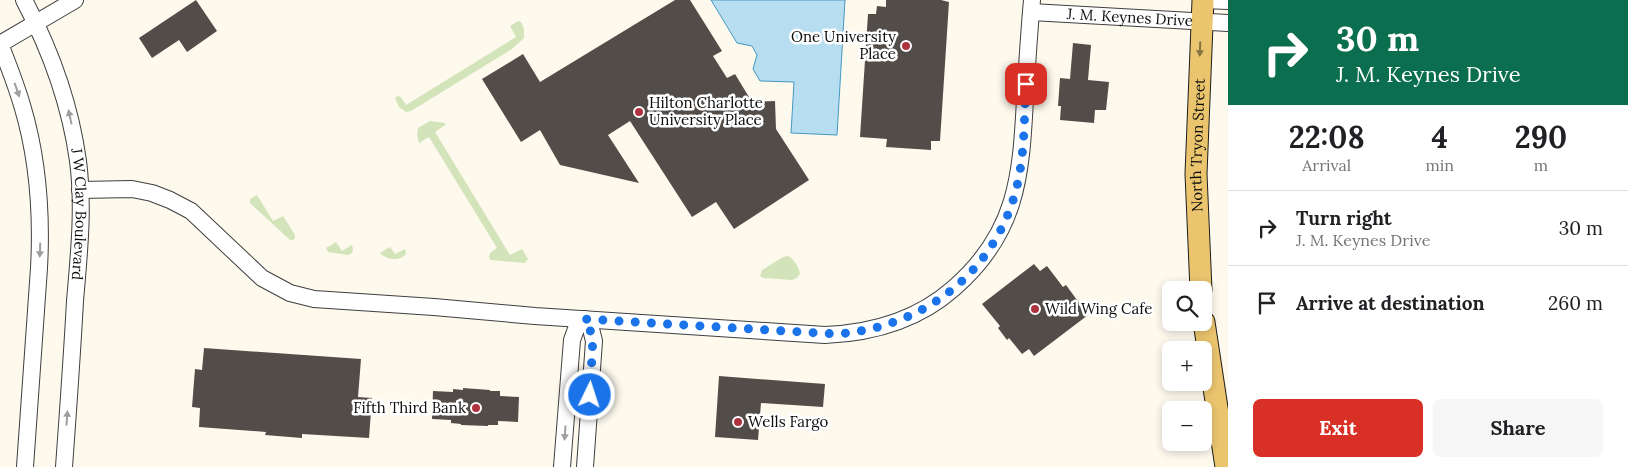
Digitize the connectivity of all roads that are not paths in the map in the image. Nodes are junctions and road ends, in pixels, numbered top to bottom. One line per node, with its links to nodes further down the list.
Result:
1 (24, 0): 7 (street, J W Clay Boulevard)
2 (75, 0): 7 (street)
3 (1204, 0): 4 (street, J. M. Keynes Drive); 6 (main road, North Tryon Street)
4 (1228, 1)
5 (1031, 6): 6 (street, J. M. Keynes Drive); 12 (street, J. M. Keynes Drive)
6 (1201, 21): 8 (street, J. M. Keynes Drive); 11 (main road, North Tryon Street, one-way to 11)
7 (36, 23): 9 (street); 10 (street, J W Clay Boulevard, one-way to 7)
8 (1228, 24)
9 (0, 44): 14 (street, one-way to 14)
10 (80, 190): 12 (street, J. M. Keynes Drive); 15 (street, J W Clay Boulevard, one-way to 10)
11 (1201, 281)
12 (584, 319): 16 (street, one-way to 16); 17 (street)
13 (1205, 331): 18 (main road)
14 (25, 467)
15 (64, 467)
16 (562, 467)
17 (585, 467)
18 (1226, 467)

